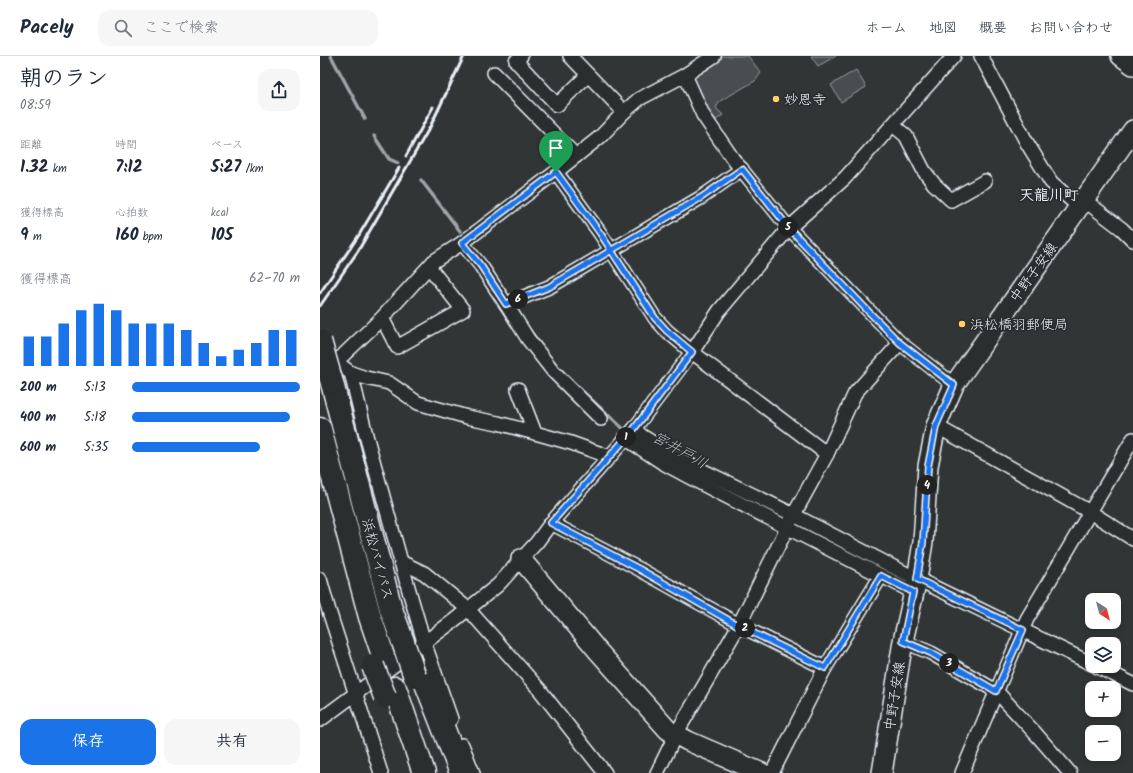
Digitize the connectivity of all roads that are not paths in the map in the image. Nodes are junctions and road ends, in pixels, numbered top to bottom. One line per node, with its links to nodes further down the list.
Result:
1 (521, 56): 9 (street)
2 (570, 56): 9 (street)
3 (714, 56): 10 (street)
4 (954, 56): 12 (street)
5 (981, 56): 18 (street)
6 (1121, 56): 7 (main road)
7 (1133, 65)
8 (494, 73): 14 (street)
9 (588, 75): 11 (street)
10 (685, 75): 11 (street); 15 (street)
11 (624, 112): 14 (street)
12 (893, 125): 17 (street); 19 (street)
13 (1133, 130): 18 (main road, 中野子安線)
14 (576, 156): 16 (street)
15 (742, 169): 19 (street); 22 (street)
16 (556, 172): 21 (street); 22 (street)
17 (985, 181)
18 (1082, 204): 20 (street); 32 (main road, 中野子安線)
19 (789, 228): 27 (street); 28 (street)
20 (1133, 240)
21 (462, 243): 23 (street); 24 (street)
22 (610, 250): 24 (street); 28 (street)
23 (429, 267): 25 (street); 25 (street)
24 (509, 303): 34 (street)
25 (382, 318): 29 (street)
26 (320, 341): 31 (highway, 浜松バイパス, bridge)
27 (900, 343): 32 (street); 40 (street)
28 (692, 352): 38 (street); 40 (street)
29 (336, 362): 30 (street); 31 (main road)
30 (351, 373): 37 (street); 47 (street)
31 (326, 379): 55 (highway, 浜松バイパス)
32 (954, 385): 35 (main road, 中野子安線)
33 (518, 389): 37 (street)
34 (601, 419)
35 (936, 426): 42 (street); 50 (main road, 中野子安線)
36 (320, 429): 63 (highway, 浜松バイパス, bridge)
37 (535, 433): 41 (street)
38 (630, 434): 41 (street); 43 (street)
39 (1133, 439): 42 (street)
40 (827, 454): 43 (street)
41 (610, 457): 44 (street)
42 (1090, 512): 45 (street); 54 (street)
43 (791, 522): 48 (street); 50 (street); 53 (street)
44 (551, 523): 46 (street); 53 (street)
45 (1133, 538)
46 (521, 559): 51 (street); 66 (main road)
47 (401, 562): 51 (street); 55 (street)
48 (881, 576): 50 (street); 58 (street)
49 (320, 579): 52 (street)
50 (915, 585): 54 (street); 56 (main road, 中野子安線)
51 (468, 609): 55 (street); 74 (street)
52 (324, 613): 64 (street)
53 (739, 626): 58 (street); 66 (street)
54 (1023, 630): 57 (street); 62 (street)
55 (412, 641): 60 (highway, 浜松バイパス); 64 (street); 73 (street)
56 (903, 641): 62 (street); 78 (main road, 中野子安線)
57 (1085, 661)
58 (825, 668): 77 (street)
59 (1110, 673): 61 (street)
60 (418, 674): 71 (highway); 72 (highway)
61 (1133, 684)
62 (996, 691): 67 (street); 79 (street)
63 (390, 693): 69 (highway); 70 (highway)
64 (356, 695): 65 (street); 68 (street)
65 (320, 720)
66 (676, 734): 75 (street); 76 (main road)
67 (963, 772)
68 (381, 773)
69 (408, 773)
70 (424, 773)
71 (449, 773)
72 (461, 773)
73 (473, 773)
74 (605, 773)
75 (657, 773)
76 (762, 773)
77 (772, 773)
78 (882, 773)
79 (1070, 773)

